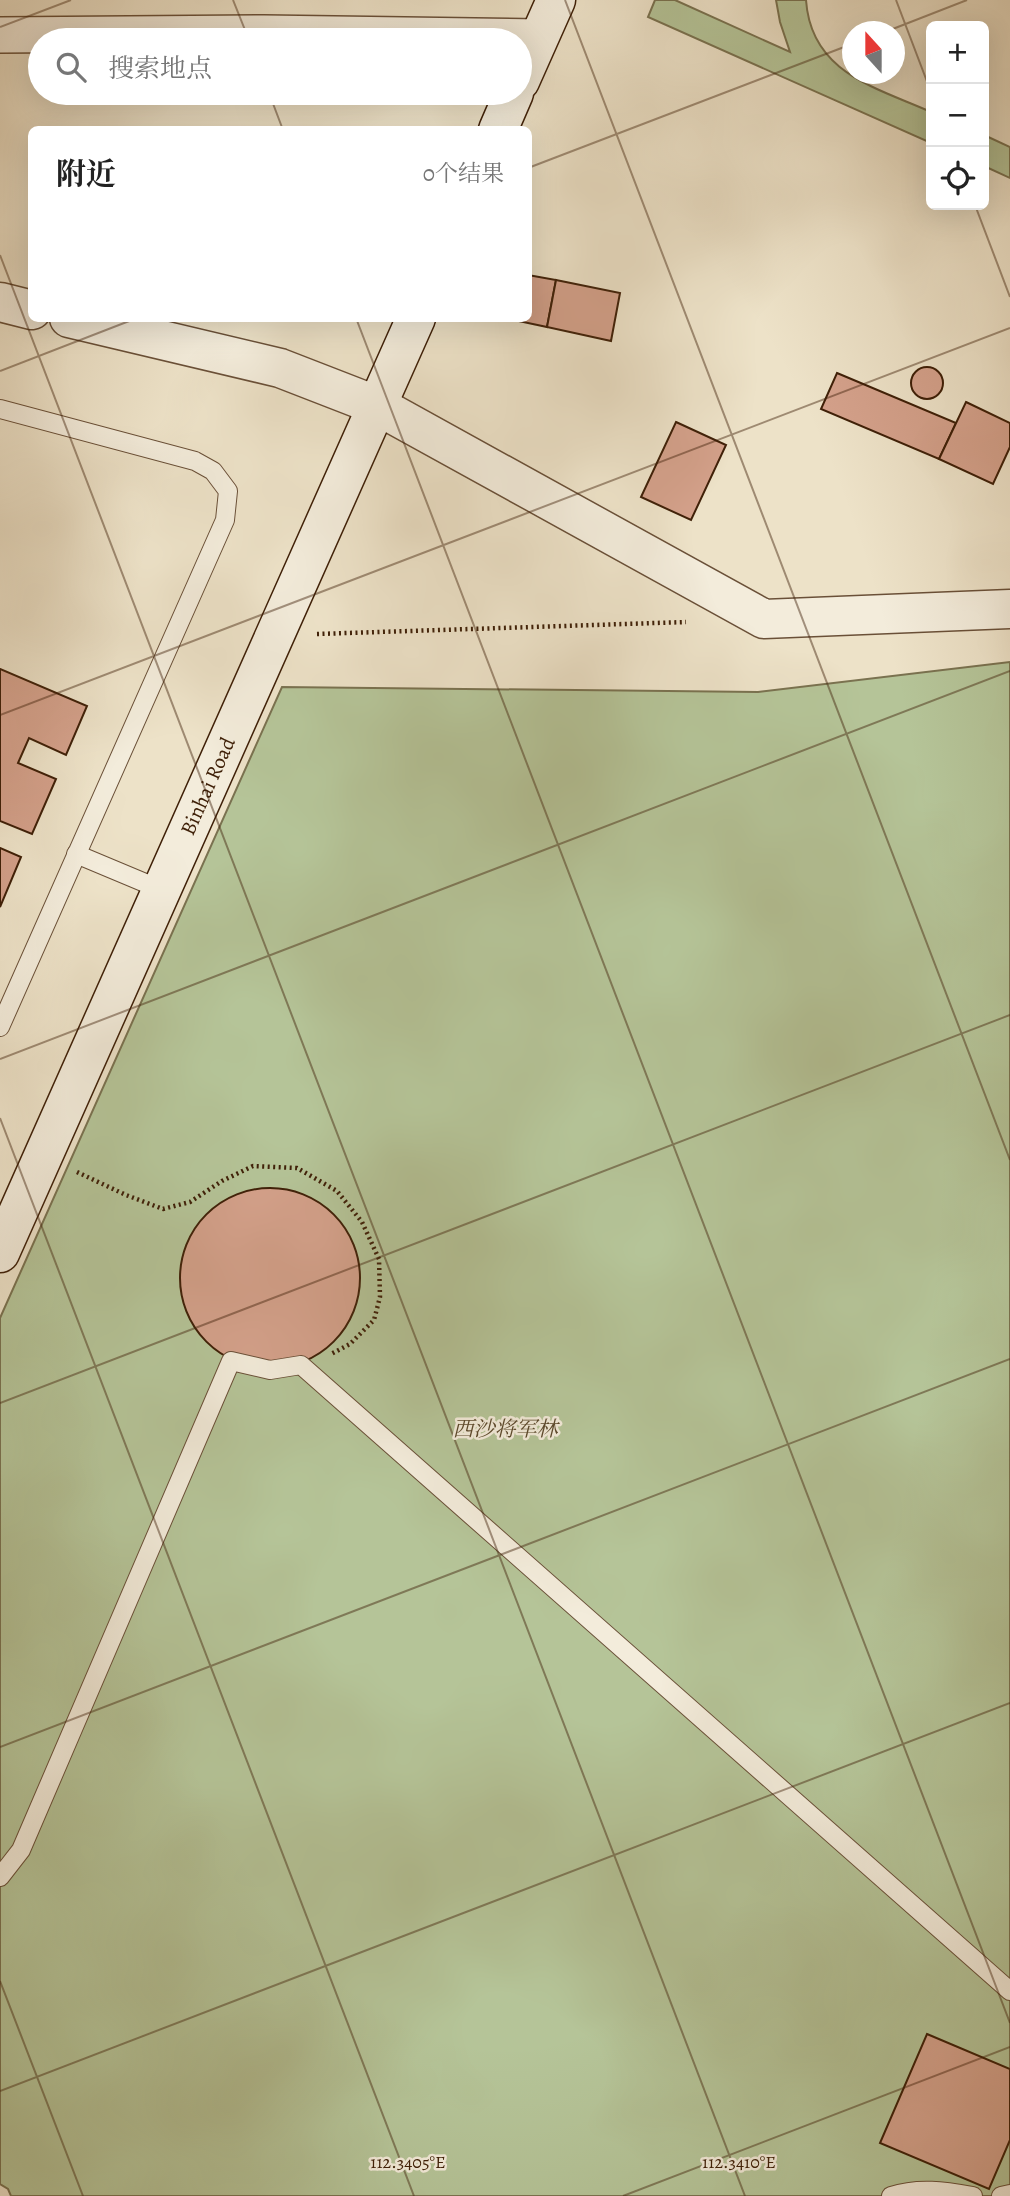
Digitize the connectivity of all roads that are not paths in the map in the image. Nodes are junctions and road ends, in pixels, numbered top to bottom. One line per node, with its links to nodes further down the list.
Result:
1 (556, 0): 5 (main road)
2 (0, 35): 3 (street)
3 (28, 35)
4 (532, 37): 5 (street)
5 (539, 37): 6 (main road)
6 (532, 53)
7 (509, 105): 8 (main road)
8 (500, 126)
9 (0, 302): 10 (main road)
10 (28, 309)
11 (86, 322): 13 (main road)
12 (414, 322): 13 (main road, Binhai Road)
13 (378, 406): 15 (main road); 17 (main road, Binhai Road)
14 (0, 409): 16 (lane)
15 (1010, 609)
16 (76, 854): 17 (lane); 18 (lane)
17 (162, 890): 19 (main road, Binhai Road)
18 (0, 1027)
19 (0, 1253)
20 (0, 1877): 21 (lane)
21 (1010, 1991)
22 (1010, 2194): 25 (lane)
23 (891, 2196): 24 (lane)
24 (973, 2196)
25 (1000, 2196)

